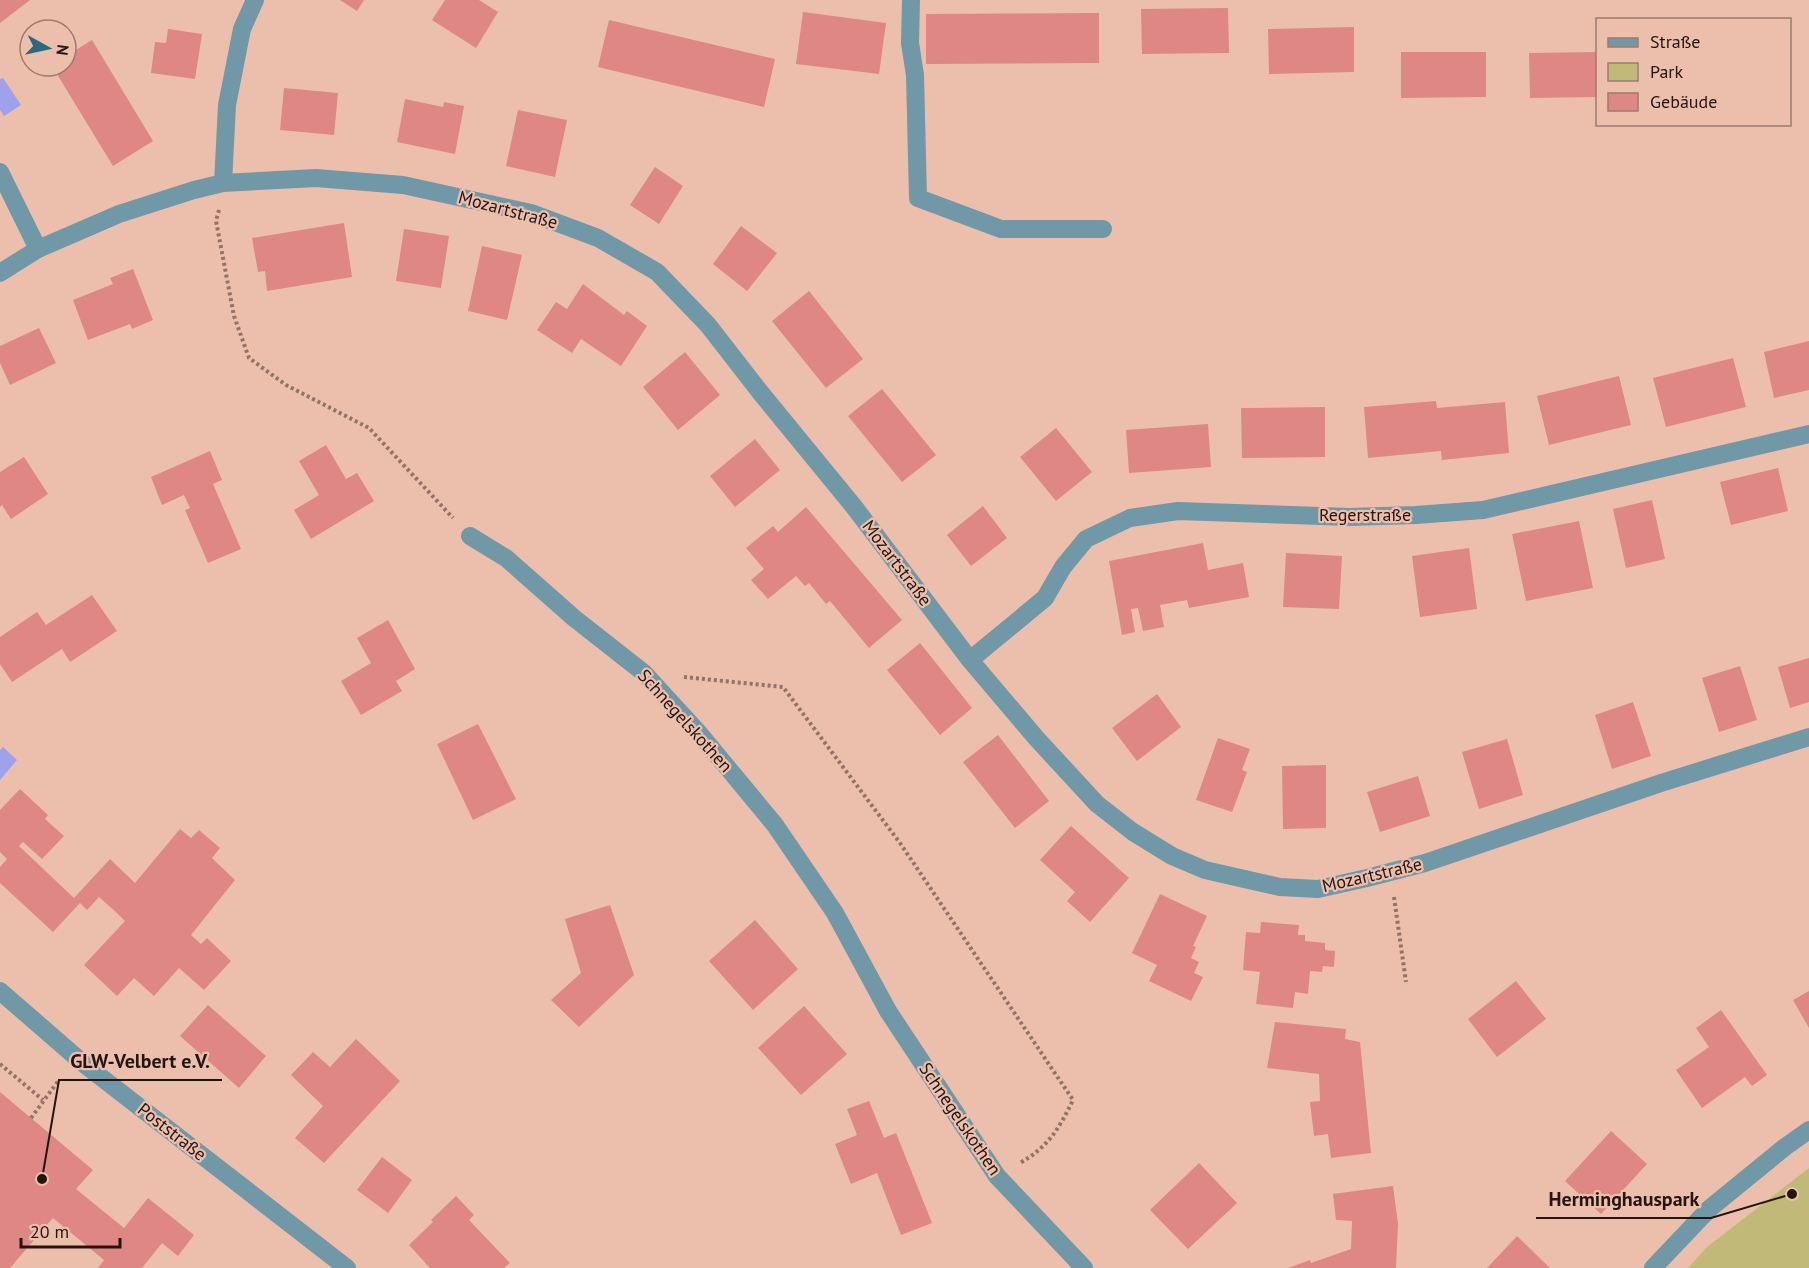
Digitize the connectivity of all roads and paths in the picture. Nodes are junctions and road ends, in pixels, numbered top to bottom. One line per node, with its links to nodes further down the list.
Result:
1 (255, 0): 4 (street)
2 (911, 0): 5 (street)
3 (0, 172): 6 (street)
4 (223, 183): 6 (street, Mozartstraße); 9 (path); 10 (street, Mozartstraße)
5 (1103, 229)
6 (38, 249): 7 (street, Mozartstraße)
7 (0, 273)
8 (1809, 434): 10 (street, Regerstraße)
9 (470, 536): 11 (street, Schnegelskothen)
10 (970, 660): 13 (street, Mozartstraße)
11 (644, 674): 21 (path); 23 (street, Schnegelskothen)
12 (1809, 737): 13 (street, Mozartstraße)
13 (1391, 872): 14 (path)
14 (1406, 982)
15 (0, 991): 22 (street, Poststraße)
16 (0, 1064): 18 (path)
17 (58, 1080): 18 (path)
18 (44, 1100): 19 (path)
19 (31, 1118)
20 (1809, 1130): 24 (street)
21 (1040, 1152)
22 (347, 1268)
23 (1084, 1268)
24 (1653, 1268)

